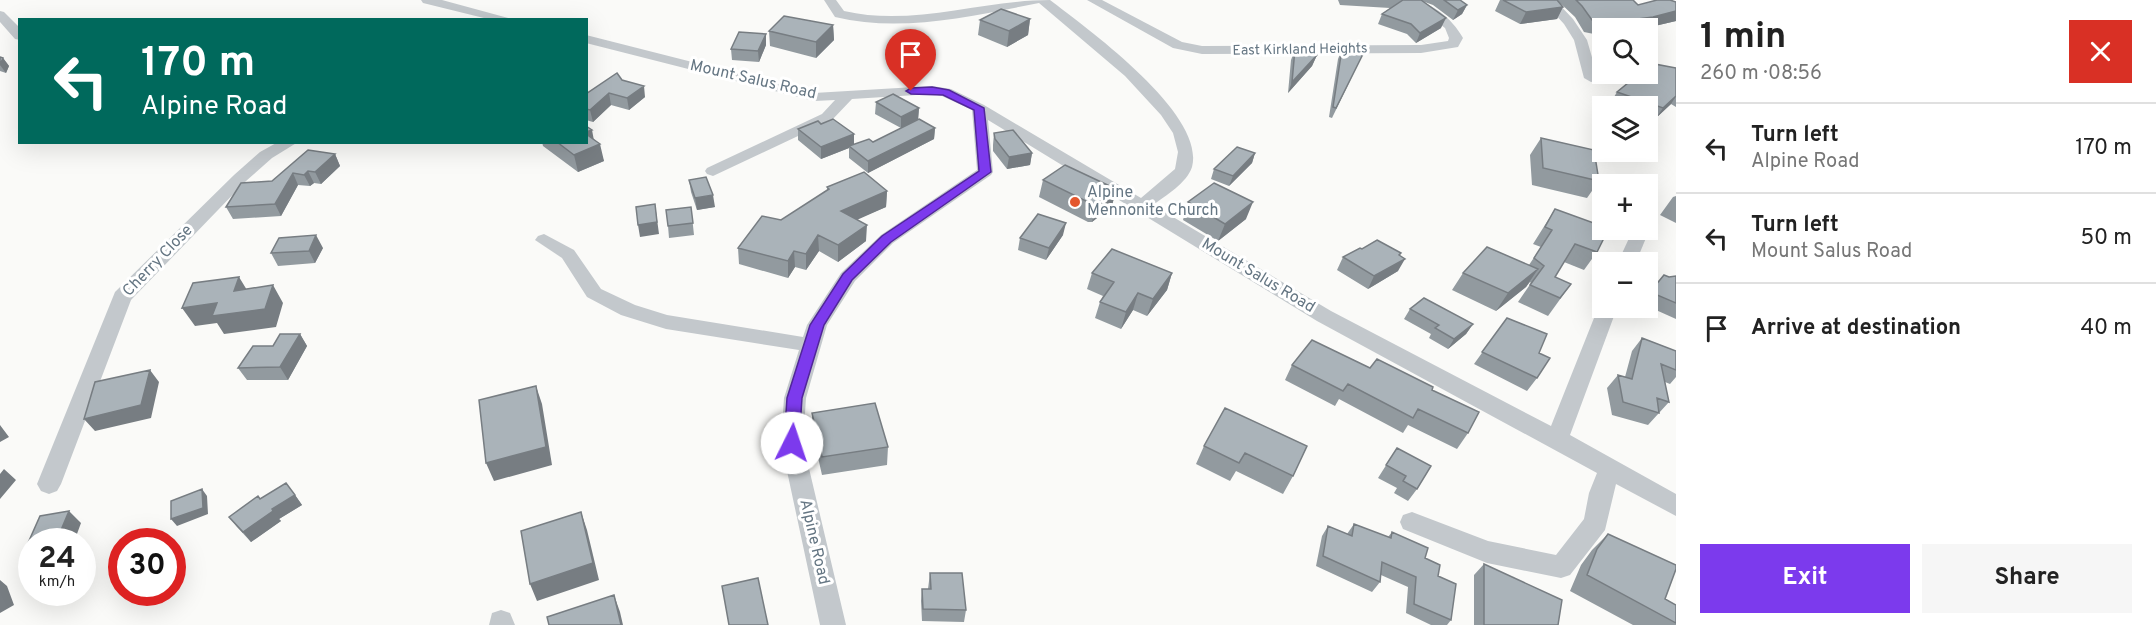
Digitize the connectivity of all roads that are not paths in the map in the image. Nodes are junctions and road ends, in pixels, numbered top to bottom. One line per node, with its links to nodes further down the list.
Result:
1 (427, 0): 8 (street)
2 (830, 0): 3 (street)
3 (1040, 0): 16 (street)
4 (1093, 0): 5 (street, East Kirkland Heights)
5 (1413, 0)
6 (1548, 0): 11 (street)
7 (0, 15): 9 (street)
8 (502, 18)
9 (18, 34)
10 (590, 42): 12 (street, Mount Salus Road)
11 (1592, 78)
12 (848, 96): 13 (street, Mount Salus Road); 15 (street)
13 (979, 108): 16 (street, Mount Salus Road); 19 (street, Alpine Road)
14 (287, 144): 22 (street, Cherry Close)
15 (712, 171)
16 (1141, 206): 20 (street, Mount Salus Road)
17 (544, 240): 19 (street)
18 (1604, 318): 20 (street)
19 (811, 345): 25 (street, Alpine Road)
20 (1557, 439): 21 (street, Mount Salus Road)
21 (1610, 470): 23 (street, Mount Salus Road); 24 (street)
22 (49, 484)
23 (1676, 506)
24 (1412, 522)
25 (833, 625)

